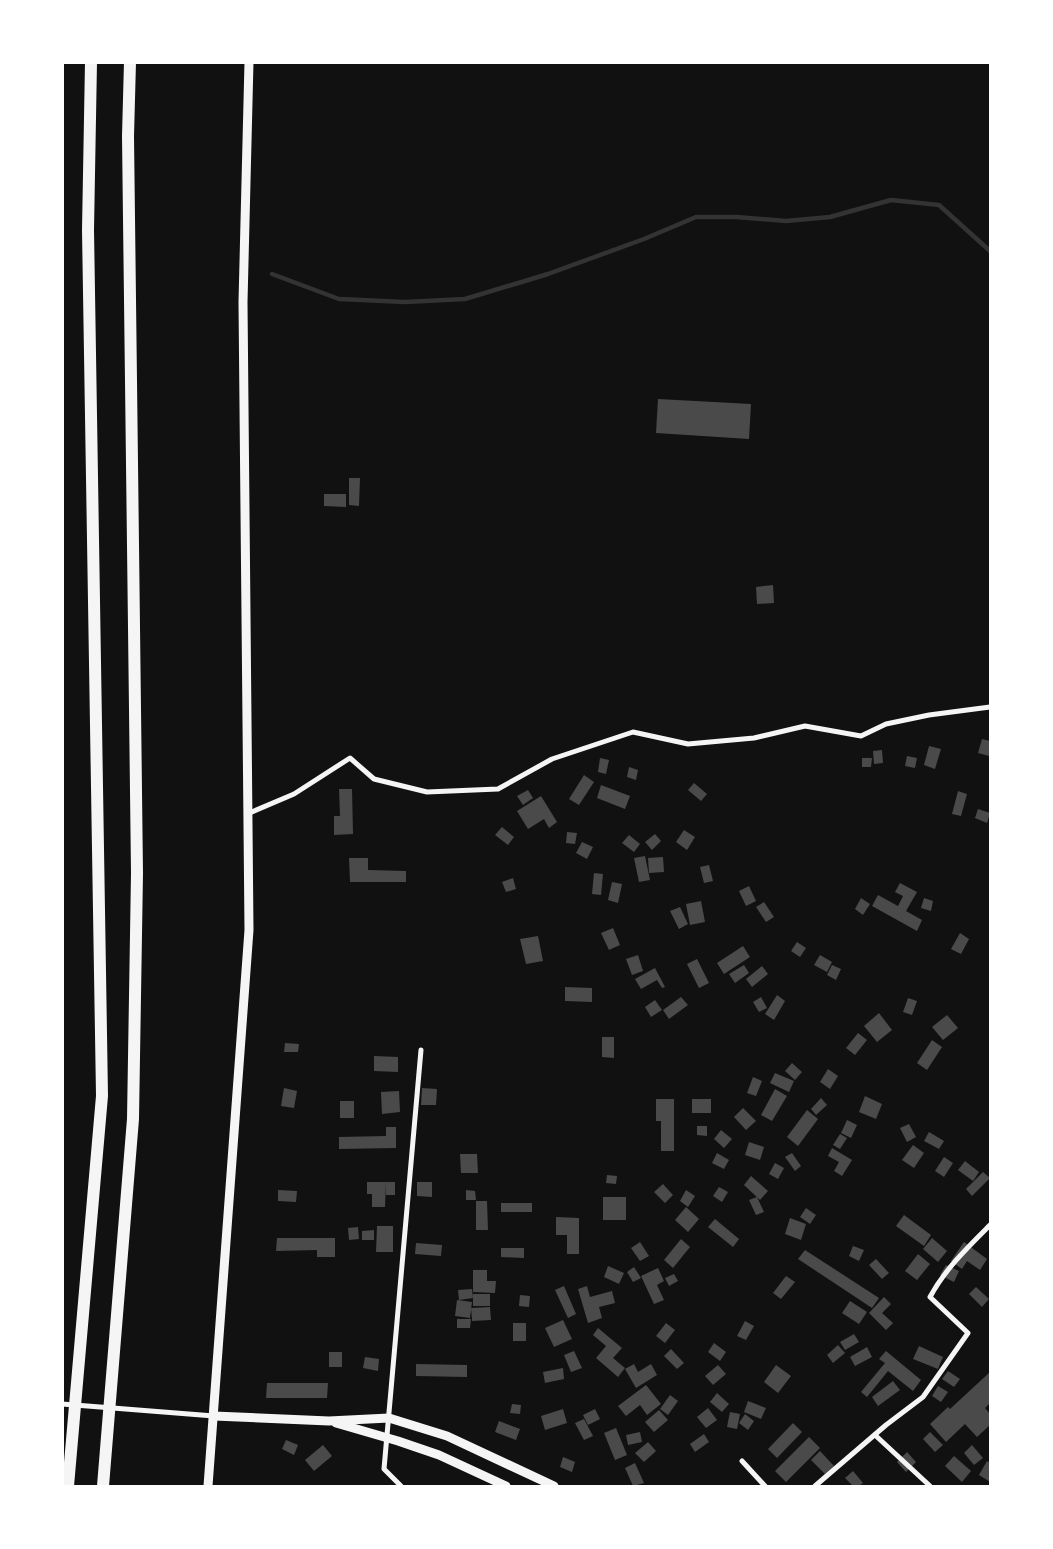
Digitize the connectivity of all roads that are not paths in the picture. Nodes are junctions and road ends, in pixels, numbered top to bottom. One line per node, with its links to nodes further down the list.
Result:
1 (91, 62): 15 (highway)
2 (130, 62): 16 (highway)
3 (249, 62): 5 (street)
4 (990, 707): 5 (street)
5 (248, 814): 9 (street)
6 (421, 1050): 10 (street)
7 (990, 1225): 12 (street)
8 (62, 1404): 9 (street)
9 (214, 1416): 11 (street); 17 (street)
10 (389, 1418): 11 (street); 13 (street); 20 (street)
11 (328, 1421): 13 (street)
12 (875, 1435): 22 (street); 23 (street)
13 (386, 1437): 18 (street); 19 (street)
14 (742, 1461): 21 (street)
15 (68, 1486)
16 (103, 1486)
17 (208, 1486)
18 (401, 1486)
19 (506, 1486)
20 (554, 1486)
21 (765, 1486)
22 (816, 1486)
23 (930, 1486)

